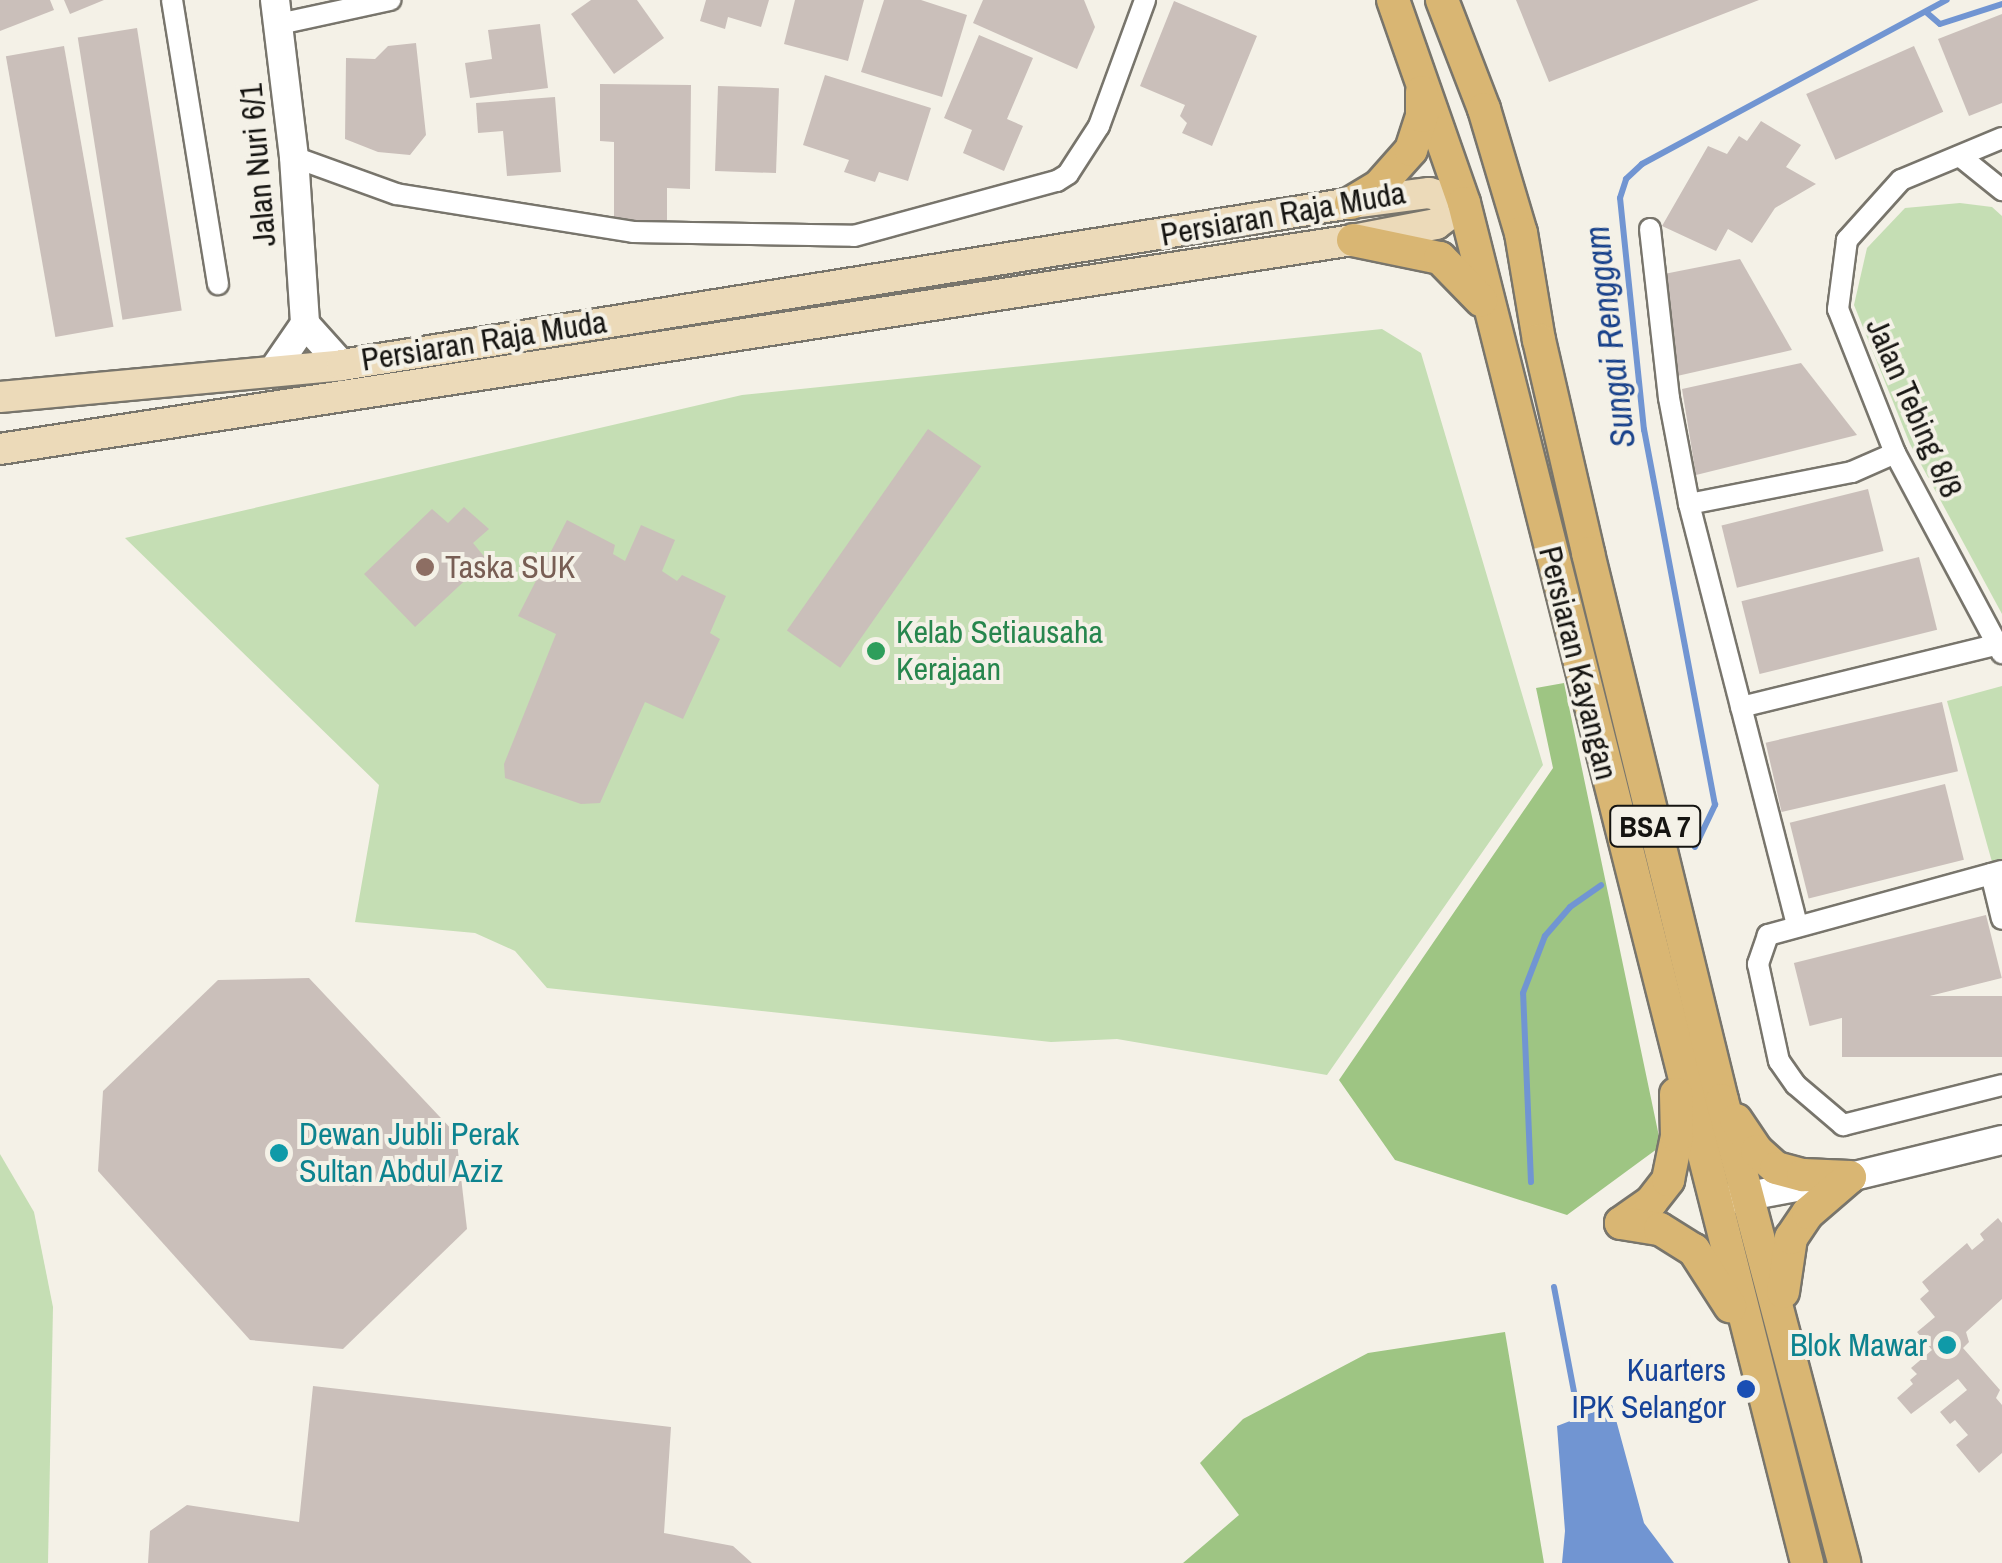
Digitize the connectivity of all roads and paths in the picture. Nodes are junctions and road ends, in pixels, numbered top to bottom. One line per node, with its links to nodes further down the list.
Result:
1 (172, 0): 16 (street)
2 (390, 0): 6 (street)
3 (1144, 0): 9 (street)
4 (1392, 0): 7 (main road, Persiaran Kayangan / BSA 7)
5 (1440, 0): 13 (main road, BSA 7); 19 (main road, Persiaran Kayangan / BSA 7)
6 (277, 12): 9 (street, Jalan Nuri 6/1)
7 (1422, 85): 12 (main road); 13 (main road, Persiaran Kayangan / BSA 7)
8 (2002, 138): 10 (street, Jalan Tebing 8/8)
9 (294, 157): 18 (street, Jalan Nuri 6/1)
10 (1960, 157): 11 (street); 24 (street, Jalan Tebing 8/8)
11 (2002, 190)
12 (1351, 202): 13 (main road, Persiaran Raja Muda); 20 (main road, Persiaran Raja Muda)
13 (1464, 203): 15 (main road, Persiaran Raja Muda); 17 (main road, Persiaran Kayangan / BSA 7); 19 (main road, BSA 7)
14 (1650, 230): 25 (street)
15 (1353, 240): 17 (main road); 23 (main road, Persiaran Raja Muda)
16 (218, 284)
17 (1487, 307): 31 (main road, Persiaran Kayangan / BSA 7)
18 (305, 324): 20 (street); 21 (street)
19 (1539, 340): 33 (main road, Persiaran Kayangan / BSA 7)
20 (342, 366): 21 (main road, Persiaran Raja Muda)
21 (272, 372): 22 (main road, Persiaran Raja Muda)
22 (0, 398)
23 (0, 448)
24 (1894, 454): 25 (street); 26 (street, Jalan Tebing 8/8)
25 (1688, 504): 27 (street)
26 (1999, 649): 27 (street)
27 (1741, 707): 30 (street)
28 (1996, 872): 29 (street); 30 (street)
29 (2002, 919)
30 (1797, 926): 32 (street)
31 (1672, 1031): 37 (main road, Persiaran Kayangan / BSA 7); 39 (main road)
32 (2002, 1085)
33 (1722, 1100): 35 (main road); 36 (main road, Persiaran Kayangan / BSA 7)
34 (2002, 1140): 35 (street)
35 (1850, 1177): 36 (street); 38 (main road)
36 (1750, 1195): 37 (street); 38 (main road, Persiaran Kayangan / BSA 7)
37 (1716, 1202): 39 (main road, Persiaran Kayangan / BSA 7)
38 (1785, 1326): 41 (main road, Persiaran Kayangan / BSA 7)
39 (1747, 1336): 40 (main road, Persiaran Kayangan / BSA 7)
40 (1806, 1563)
41 (1844, 1563)

